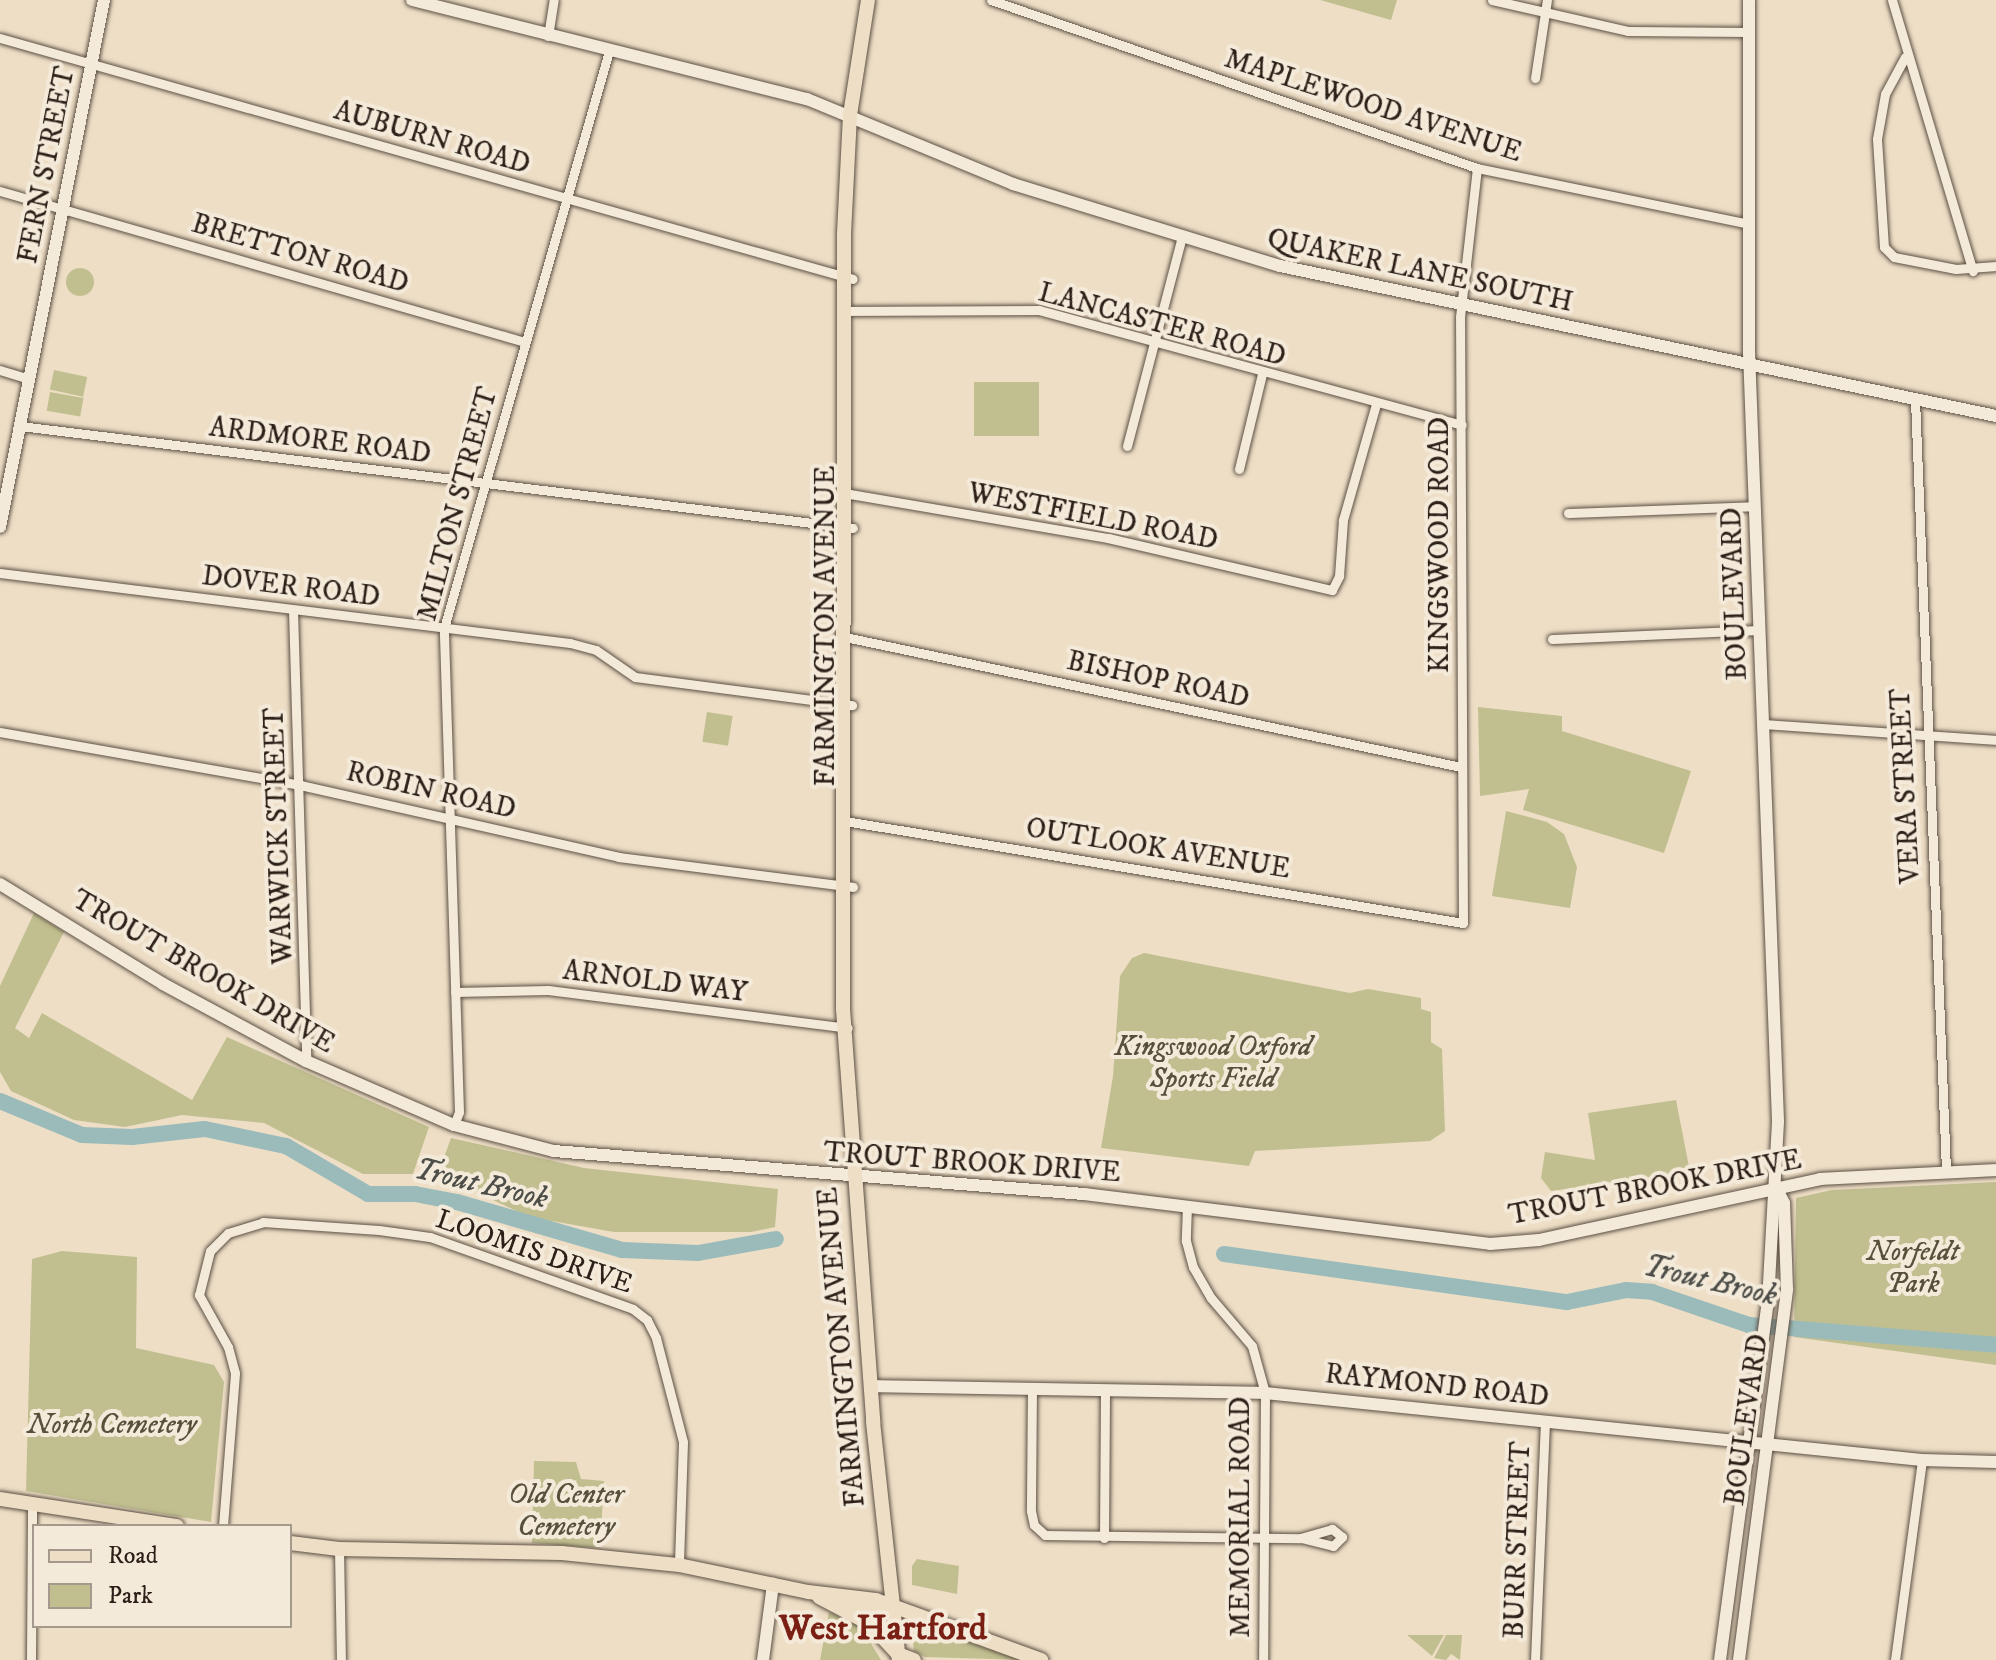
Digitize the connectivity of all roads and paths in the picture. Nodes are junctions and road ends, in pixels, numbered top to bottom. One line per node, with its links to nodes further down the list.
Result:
1 (104, 0): 18 (main road, FERN STREET)
2 (412, 0): 13 (main road, QUAKER LANE SOUTH)
3 (554, 0): 13 (street)
4 (859, 0): 17 (main road, FARMINGTON AVENUE)
5 (868, 0): 17 (main road, FARMINGTON AVENUE)
6 (991, 0): 21 (street, MAPLEWOOD AVENUE)
7 (1492, 0): 11 (street)
8 (1547, 0): 11 (street)
9 (1749, 0): 12 (main road, BOULEVARD)
10 (1892, 0): 16 (street)
11 (1545, 13): 12 (street); 19 (street)
12 (1749, 32): 25 (main road, BOULEVARD)
13 (548, 36): 15 (main road, QUAKER LANE SOUTH)
14 (0, 38): 18 (street, AUBURN ROAD)
15 (609, 51): 20 (main road, QUAKER LANE SOUTH); 23 (street, MILTON STREET)
16 (1905, 57): 28 (street); 28 (street)
17 (856, 61): 20 (main road, FARMINGTON AVENUE)
18 (91, 64): 23 (street, AUBURN ROAD); 24 (main road, FERN STREET)
19 (1535, 78)
20 (850, 115): 26 (main road, QUAKER LANE SOUTH); 29 (main road, FARMINGTON AVENUE)
21 (1477, 168): 25 (street, MAPLEWOOD AVENUE); 30 (street, KINGSWOOD ROAD)
22 (0, 191): 24 (street, BRETTON ROAD)
23 (568, 200): 29 (street, AUBURN ROAD); 32 (street, MILTON STREET)
24 (63, 209): 32 (street, BRETTON ROAD); 37 (main road, FERN STREET)
25 (1749, 224): 34 (main road, BOULEVARD)
26 (1181, 240): 30 (main road, QUAKER LANE SOUTH); 33 (street)
27 (1996, 266): 28 (street)
28 (1973, 271)
29 (848, 278): 31 (main road, FARMINGTON AVENUE)
30 (1460, 306): 34 (main road, QUAKER LANE SOUTH); 41 (street, KINGSWOOD ROAD)
31 (849, 311): 33 (street, LANCASTER ROAD); 46 (main road, FARMINGTON AVENUE)
32 (525, 342): 45 (street, MILTON STREET)
33 (1155, 344): 36 (street, LANCASTER ROAD); 43 (street)
34 (1749, 365): 38 (main road, QUAKER LANE SOUTH); 47 (main road, BOULEVARD)
35 (0, 370): 37 (street)
36 (1262, 374): 39 (street, LANCASTER ROAD); 44 (street)
37 (29, 379): 42 (main road, FERN STREET)
38 (1915, 399): 40 (main road, QUAKER LANE SOUTH); 60 (street, VERA STREET)
39 (1376, 404): 41 (street, LANCASTER ROAD); 46 (street, WESTFIELD ROAD)
40 (1996, 416)
41 (1462, 425): 62 (street, KINGSWOOD ROAD)
42 (20, 426): 45 (street, ARDMORE ROAD); 49 (main road, FERN STREET)
43 (1127, 446)
44 (1239, 469)
45 (485, 484): 50 (street, ARDMORE ROAD); 53 (street, MILTON STREET)
46 (848, 494): 50 (main road, FARMINGTON AVENUE)
47 (1755, 506): 48 (street); 54 (main road, BOULEVARD)
48 (1568, 513)
49 (0, 523)
50 (848, 528): 55 (main road, FARMINGTON AVENUE)
51 (0, 573): 52 (street, DOVER ROAD)
52 (293, 610): 53 (street, DOVER ROAD); 63 (street, WARWICK STREET)
53 (444, 628): 57 (street, DOVER ROAD); 64 (street, MILTON STREET)
54 (1760, 630): 56 (street); 58 (main road, BOULEVARD)
55 (849, 637): 57 (main road, FARMINGTON AVENUE); 62 (street, BISHOP ROAD)
56 (1552, 639)
57 (848, 705): 65 (main road, FARMINGTON AVENUE)
58 (1764, 724): 60 (street); 76 (main road, BOULEVARD)
59 (0, 732): 63 (street, ROBIN ROAD)
60 (1925, 736): 61 (street); 74 (street, VERA STREET)
61 (1996, 740)
62 (1461, 767): 68 (street, KINGSWOOD ROAD)
63 (300, 785): 64 (street, ROBIN ROAD); 71 (street, WARWICK STREET)
64 (449, 817): 67 (street, ROBIN ROAD); 69 (street, MILTON STREET)
65 (849, 821): 67 (main road, FARMINGTON AVENUE); 68 (street, OUTLOOK AVENUE)
66 (0, 884): 71 (main road, TROUT BROOK DRIVE)
67 (848, 887): 70 (main road, FARMINGTON AVENUE)
68 (1463, 923)
69 (455, 992): 70 (street, ARNOLD WAY); 72 (street, MILTON STREET)
70 (848, 1028): 75 (main road, FARMINGTON AVENUE)
71 (306, 1061): 72 (main road, TROUT BROOK DRIVE)
72 (454, 1125): 75 (main road, TROUT BROOK DRIVE)
73 (1996, 1170): 74 (main road, TROUT BROOK DRIVE)
74 (1946, 1171): 76 (main road, TROUT BROOK DRIVE)
75 (854, 1178): 77 (main road, TROUT BROOK DRIVE); 80 (main road, FARMINGTON AVENUE)
76 (1776, 1187): 77 (main road, TROUT BROOK DRIVE); 78 (main road, BOULEVARD); 79 (main road, BOULEVARD)
77 (1187, 1205): 83 (street, MEMORIAL ROAD)
78 (1769, 1287): 79 (main road); 85 (main road, BOULEVARD)
79 (1787, 1288): 86 (main road, BOULEVARD)
80 (871, 1386): 81 (main road, RAYMOND ROAD); 103 (main road, FARMINGTON AVENUE)
81 (1032, 1387): 82 (main road, RAYMOND ROAD); 94 (street)
82 (1105, 1389): 83 (main road, RAYMOND ROAD); 94 (street)
83 (1265, 1393): 84 (main road, RAYMOND ROAD); 93 (street, MEMORIAL ROAD)
84 (1545, 1421): 85 (main road, RAYMOND ROAD); 111 (street, BURR STREET)
85 (1750, 1443): 86 (main road, RAYMOND ROAD); 101 (main road, BOULEVARD)
86 (1768, 1444): 87 (main road, RAYMOND ROAD); 102 (main road, BOULEVARD)
87 (1922, 1460): 88 (main road, RAYMOND ROAD); 114 (street)
88 (1996, 1462)
89 (0, 1499): 90 (main road)
90 (32, 1503): 91 (main road); 105 (street)
91 (164, 1524)
92 (223, 1524): 98 (street, LOOMIS DRIVE)
93 (1265, 1537): 94 (street); 95 (street); 110 (street, MEMORIAL ROAD)
94 (1104, 1538)
95 (1301, 1538)
96 (292, 1543): 97 (main road)
97 (339, 1549): 98 (main road); 106 (street)
98 (679, 1565): 99 (main road)
99 (773, 1584): 100 (main road); 107 (main road)
100 (808, 1592): 103 (main road); 104 (main road)
101 (1729, 1592): 102 (main road); 112 (main road, BOULEVARD)
102 (1748, 1594): 113 (main road, BOULEVARD)
103 (892, 1604): 104 (main road, FARMINGTON AVENUE); 109 (main road)
104 (898, 1657): 108 (main road)
105 (31, 1660)
106 (341, 1660)
107 (763, 1660)
108 (914, 1660)
109 (1041, 1660)
110 (1263, 1660)
111 (1535, 1660)
112 (1720, 1660)
113 (1739, 1660)
114 (1895, 1660)

